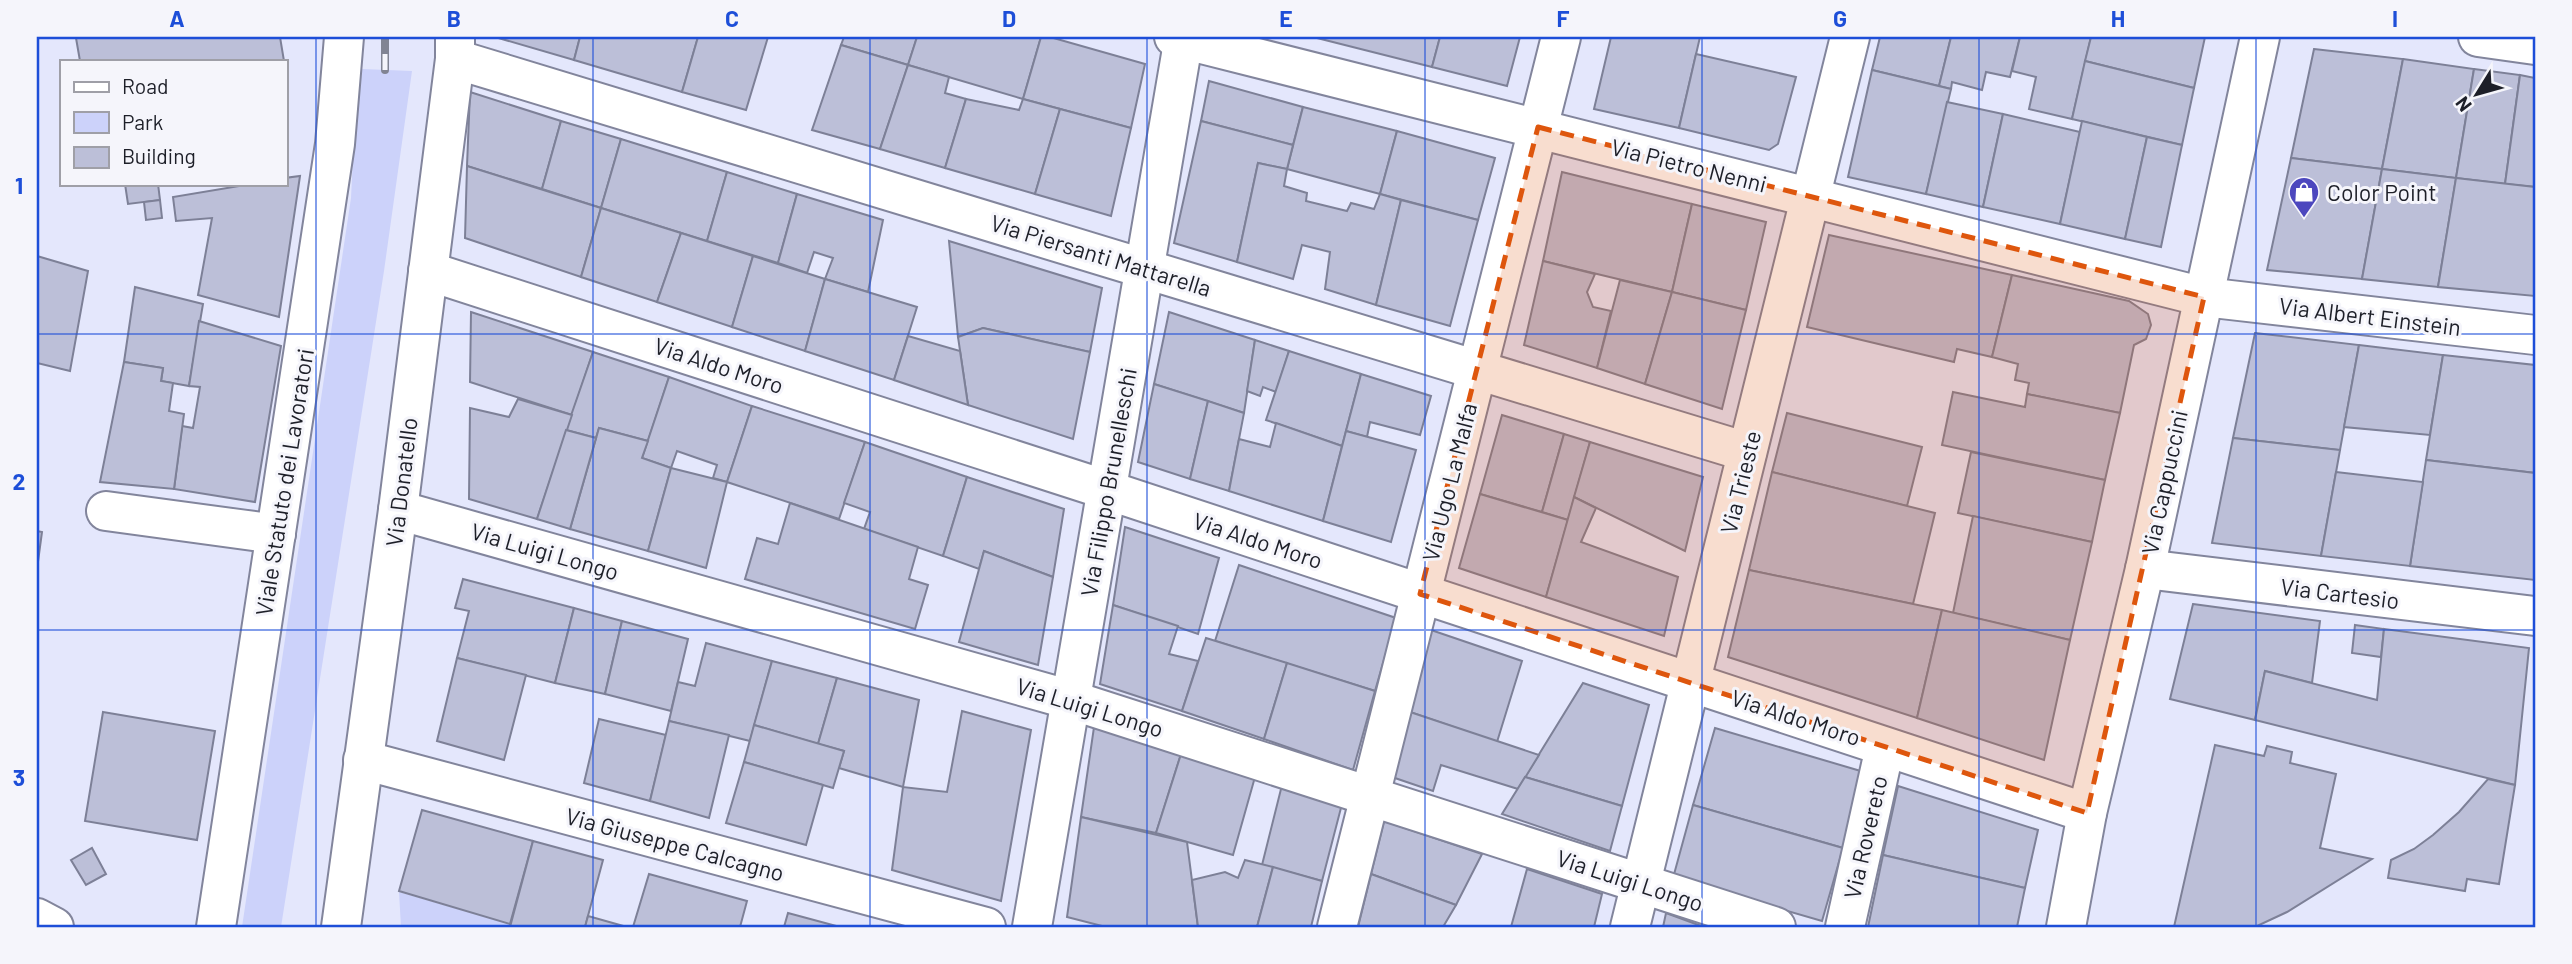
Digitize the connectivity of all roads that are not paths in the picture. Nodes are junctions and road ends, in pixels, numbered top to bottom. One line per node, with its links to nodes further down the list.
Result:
1 (344, 37): 20 (street, Viale Statuto dei Lavoratori)
2 (1561, 37): 9 (street, Via Ugo La Malfa)
3 (1850, 37): 10 (street, Via Trieste)
4 (2260, 37): 13 (street, Via Cappuccini)
5 (2478, 37): 7 (street)
6 (1180, 38): 9 (street, Via Pietro Nenni); 11 (street, Via Filippo Brunelleschi)
7 (2535, 45)
8 (455, 48): 11 (street, Via Piersanti Mattarella); 12 (street, Via Donatello)
9 (1538, 127): 10 (street, Via Pietro Nenni); 15 (street, Via Ugo La Malfa)
10 (1811, 196): 13 (street, Via Pietro Nenni); 16 (street, Via Trieste)
11 (1145, 268): 15 (street, Via Piersanti Mattarella); 17 (street, Via Filippo Brunelleschi)
12 (428, 271): 17 (street, Via Aldo Moro); 18 (street, Via Donatello)
13 (2204, 297): 14 (street, Via Albert Einstein); 21 (street, Via Cappuccini)
14 (2535, 335)
15 (1477, 370): 16 (street, Via Piersanti Mattarella); 22 (street, Via Ugo La Malfa)
16 (1747, 452): 24 (street, Via Trieste)
17 (1107, 490): 22 (street, Via Aldo Moro); 25 (street, Via Filippo Brunelleschi)
18 (398, 510): 25 (street, Via Luigi Longo); 27 (street, Via Donatello)
19 (106, 511): 20 (street)
20 (276, 534): 33 (street, Viale Statuto dei Lavoratori)
21 (2145, 569): 23 (street, Via Cartesio); 29 (street, Via Cappuccini)
22 (1420, 594): 24 (street, Via Aldo Moro); 28 (street, Via Ugo La Malfa)
23 (2535, 616)
24 (1690, 682): 26 (street, Via Aldo Moro); 30 (street, Via Trieste)
25 (1071, 700): 28 (street, Via Luigi Longo); 36 (street, Via Filippo Brunelleschi)
26 (1885, 747): 29 (street, Via Aldo Moro); 40 (street, Via Rovereto)
27 (363, 760): 34 (street, Via Donatello); 35 (street, Via Giuseppe Calcagno)
28 (1370, 796): 30 (street, Via Luigi Longo); 37 (street, Via Ugo La Malfa)
29 (2087, 813): 41 (street, Via Cappuccini)
30 (1641, 883): 38 (street, Via Trieste); 39 (street, Via Luigi Longo)
31 (37, 918): 32 (street)
32 (54, 927)
33 (216, 927)
34 (341, 927)
35 (986, 927)
36 (1032, 927)
37 (1337, 927)
38 (1630, 927)
39 (1776, 927)
40 (1845, 927)
41 (2066, 927)

